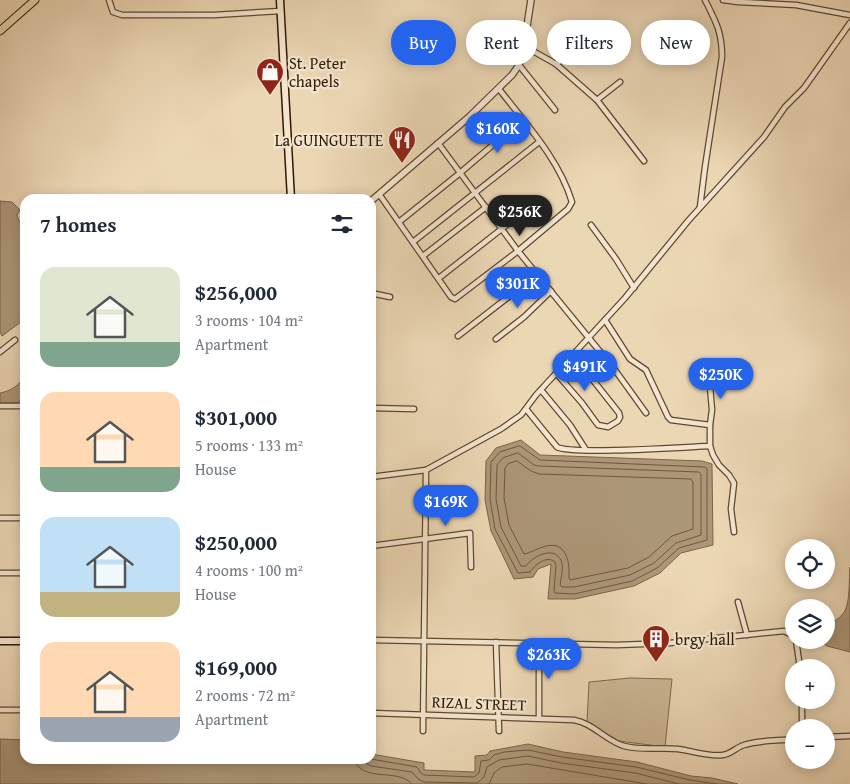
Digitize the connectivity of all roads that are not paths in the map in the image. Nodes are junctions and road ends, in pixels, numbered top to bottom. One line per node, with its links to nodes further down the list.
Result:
1 (35, 0): 11 (main road)
2 (109, 0): 7 (street)
3 (280, 0): 7 (main road)
4 (531, 0): 9 (street)
5 (705, 0): 28 (street)
6 (723, 0): 8 (street)
7 (281, 12): 23 (main road)
8 (850, 15)
9 (528, 20)
10 (850, 23): 28 (street)
11 (0, 31)
12 (519, 65): 15 (street); 17 (street)
13 (557, 65): 16 (street)
14 (620, 82): 16 (street)
15 (499, 89): 18 (street); 20 (street)
16 (597, 100): 21 (street)
17 (555, 110)
18 (522, 120): 19 (street); 22 (street)
19 (539, 142): 25 (street); 34 (street)
20 (438, 143): 22 (street); 24 (street)
21 (644, 161)
22 (460, 173): 25 (street); 30 (street)
23 (292, 194)
24 (379, 194): 26 (street); 30 (street)
25 (476, 194): 27 (street); 33 (street)
26 (376, 197)
27 (486, 207): 32 (street); 35 (street)
28 (700, 208): 38 (street)
29 (527, 210): 32 (street)
30 (399, 222): 33 (street)
31 (591, 225): 38 (street)
32 (502, 229): 34 (street); 37 (street)
33 (413, 242): 35 (street)
34 (518, 250): 36 (street); 37 (street)
35 (423, 256): 37 (street)
36 (538, 274): 39 (street); 43 (street)
37 (439, 278)
38 (634, 288): 42 (street)
39 (551, 291): 44 (street); 46 (street)
40 (376, 294): 41 (street)
41 (390, 297)
42 (605, 320): 46 (street); 58 (street)
43 (458, 336)
44 (496, 339)
45 (15, 340): 47 (street)
46 (589, 340): 48 (street); 57 (street)
47 (0, 352)
48 (574, 356): 49 (street); 49 (street)
49 (556, 373): 51 (street)
50 (709, 375): 58 (street)
51 (541, 390): 56 (street); 60 (street)
52 (0, 406): 53 (street)
53 (20, 406)
54 (376, 408): 55 (street)
55 (414, 408)
56 (526, 409): 60 (street); 61 (street)
57 (646, 413)
58 (710, 425): 59 (street)
59 (710, 446): 60 (street); 65 (street)
60 (586, 450)
61 (426, 470): 62 (street); 66 (street)
62 (376, 476)
63 (0, 518): 64 (street)
64 (20, 518)
65 (734, 532)
66 (425, 539): 67 (street); 68 (street); 76 (street)
67 (376, 545)
68 (471, 567)
69 (0, 573): 70 (street)
70 (20, 573)
71 (738, 602): 73 (street)
72 (785, 632): 73 (street)
73 (747, 635): 79 (street)
74 (376, 640): 76 (street)
75 (20, 641): 77 (main road)
76 (425, 641): 78 (street); 83 (street)
77 (0, 642)
78 (496, 642): 79 (street); 84 (street)
79 (539, 643): 85 (street)
80 (0, 710): 81 (street)
81 (20, 710)
82 (376, 713): 83 (street, RIZAL STREET)
83 (422, 714): 84 (street, RIZAL STREET); 86 (street)
84 (499, 716): 85 (street, RIZAL STREET); 87 (street)
85 (539, 718): 90 (street, RIZAL STREET)
86 (423, 731)
87 (499, 731)
88 (850, 736): 89 (street)
89 (835, 737)
90 (785, 740)

